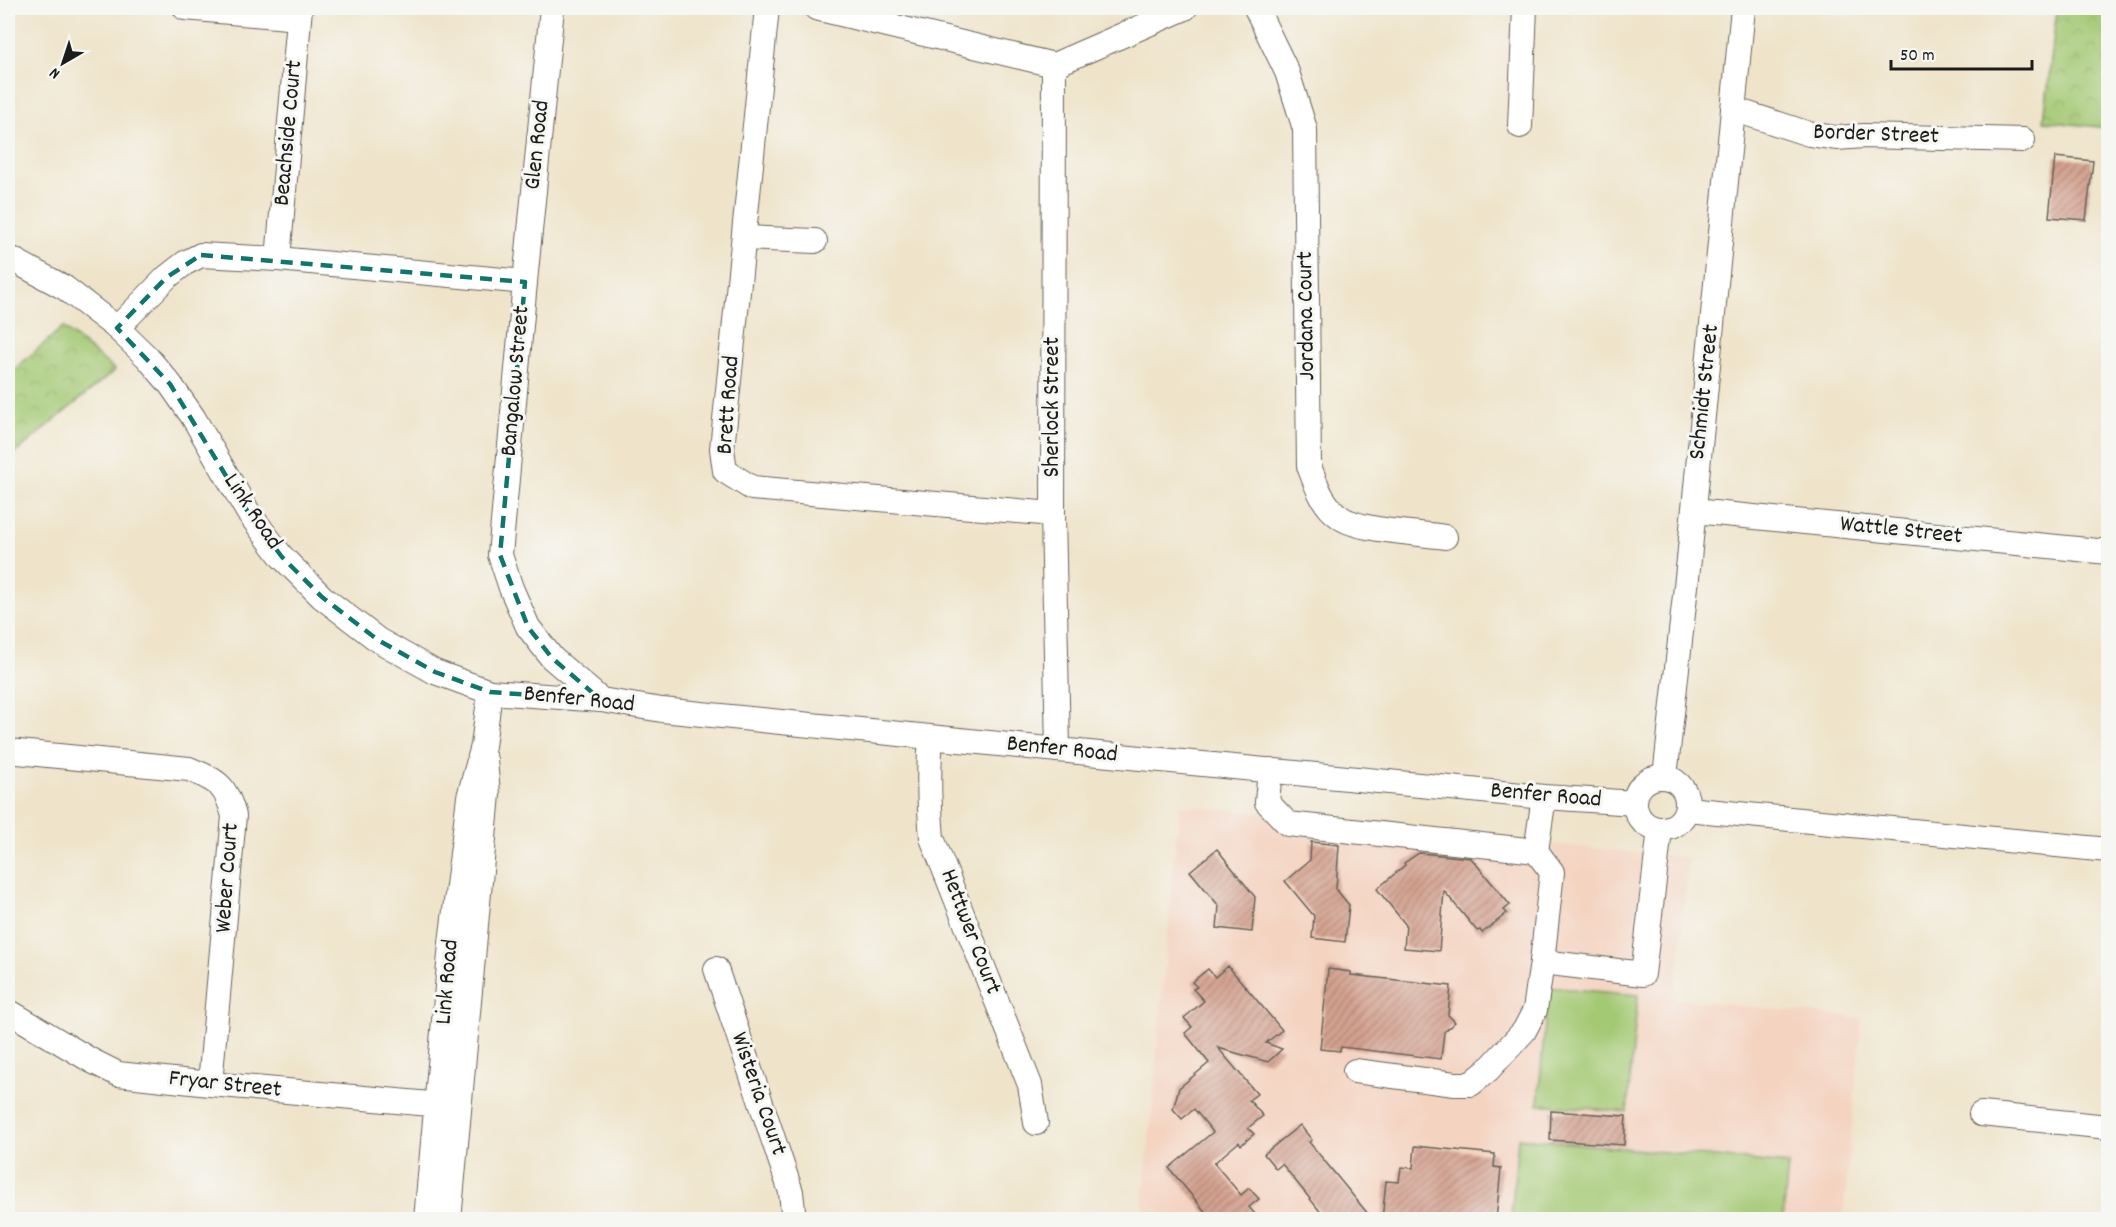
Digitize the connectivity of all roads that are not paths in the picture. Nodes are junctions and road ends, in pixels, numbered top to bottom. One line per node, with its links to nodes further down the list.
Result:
1 (185, 8): 9 (street)
2 (552, 8): 18 (street, Glen Road)
3 (767, 8): 14 (street, Brett Road)
4 (816, 8): 10 (street)
5 (1185, 8): 10 (street)
6 (1256, 8): 22 (street, Jordana Court)
7 (1525, 8): 12 (street)
8 (1743, 8): 11 (street, Schmidt Street)
9 (300, 13): 17 (street, Beachside Court)
10 (1054, 64): 21 (street, Sherlock Street)
11 (1733, 110): 13 (street, Border Street); 20 (street, Schmidt Street)
12 (1520, 126)
13 (2023, 140)
14 (745, 238): 15 (street); 21 (street, Brett Road)
15 (815, 241)
16 (8, 257): 19 (street, Link Road)
17 (278, 259): 18 (street, Bangalow Street); 19 (street, Bangalow Street)
18 (525, 282): 25 (street, Bangalow Street)
19 (117, 327): 24 (street, Link Road)
20 (1694, 511): 23 (street, Wattle Street); 30 (street, Schmidt Street)
21 (1053, 514): 27 (street, Sherlock Street)
22 (1445, 537)
23 (2109, 552)
24 (490, 692): 25 (street, Benfer Road); 42 (street, Link Road)
25 (601, 700): 26 (street, Benfer Road)
26 (931, 738): 27 (street, Benfer Road); 44 (street, Hettwer Court)
27 (1058, 750): 29 (street, Benfer Road)
28 (8, 751): 41 (street, Weber Court)
29 (1270, 770): 31 (street, Benfer Road); 36 (street)
30 (1665, 777): 32 (street, Benfer Road); 33 (street)
31 (1544, 797): 32 (street, Benfer Road); 36 (street)
32 (1635, 803): 34 (street, Benfer Road)
33 (1687, 809): 34 (street); 35 (street)
34 (1660, 829): 37 (street)
35 (2109, 850)
36 (1536, 851): 37 (street)
37 (1542, 962): 40 (street)
38 (716, 969): 48 (street, Wisteria Court)
39 (8, 1011): 41 (street, Fryar Street)
40 (1355, 1071)
41 (210, 1084): 42 (street, Fryar Street)
42 (448, 1106): 46 (street, Link Road); 47 (street, Link Road)
43 (1981, 1114): 45 (street)
44 (1036, 1123)
45 (2109, 1127)
46 (426, 1220)
47 (449, 1220)
48 (794, 1220)

